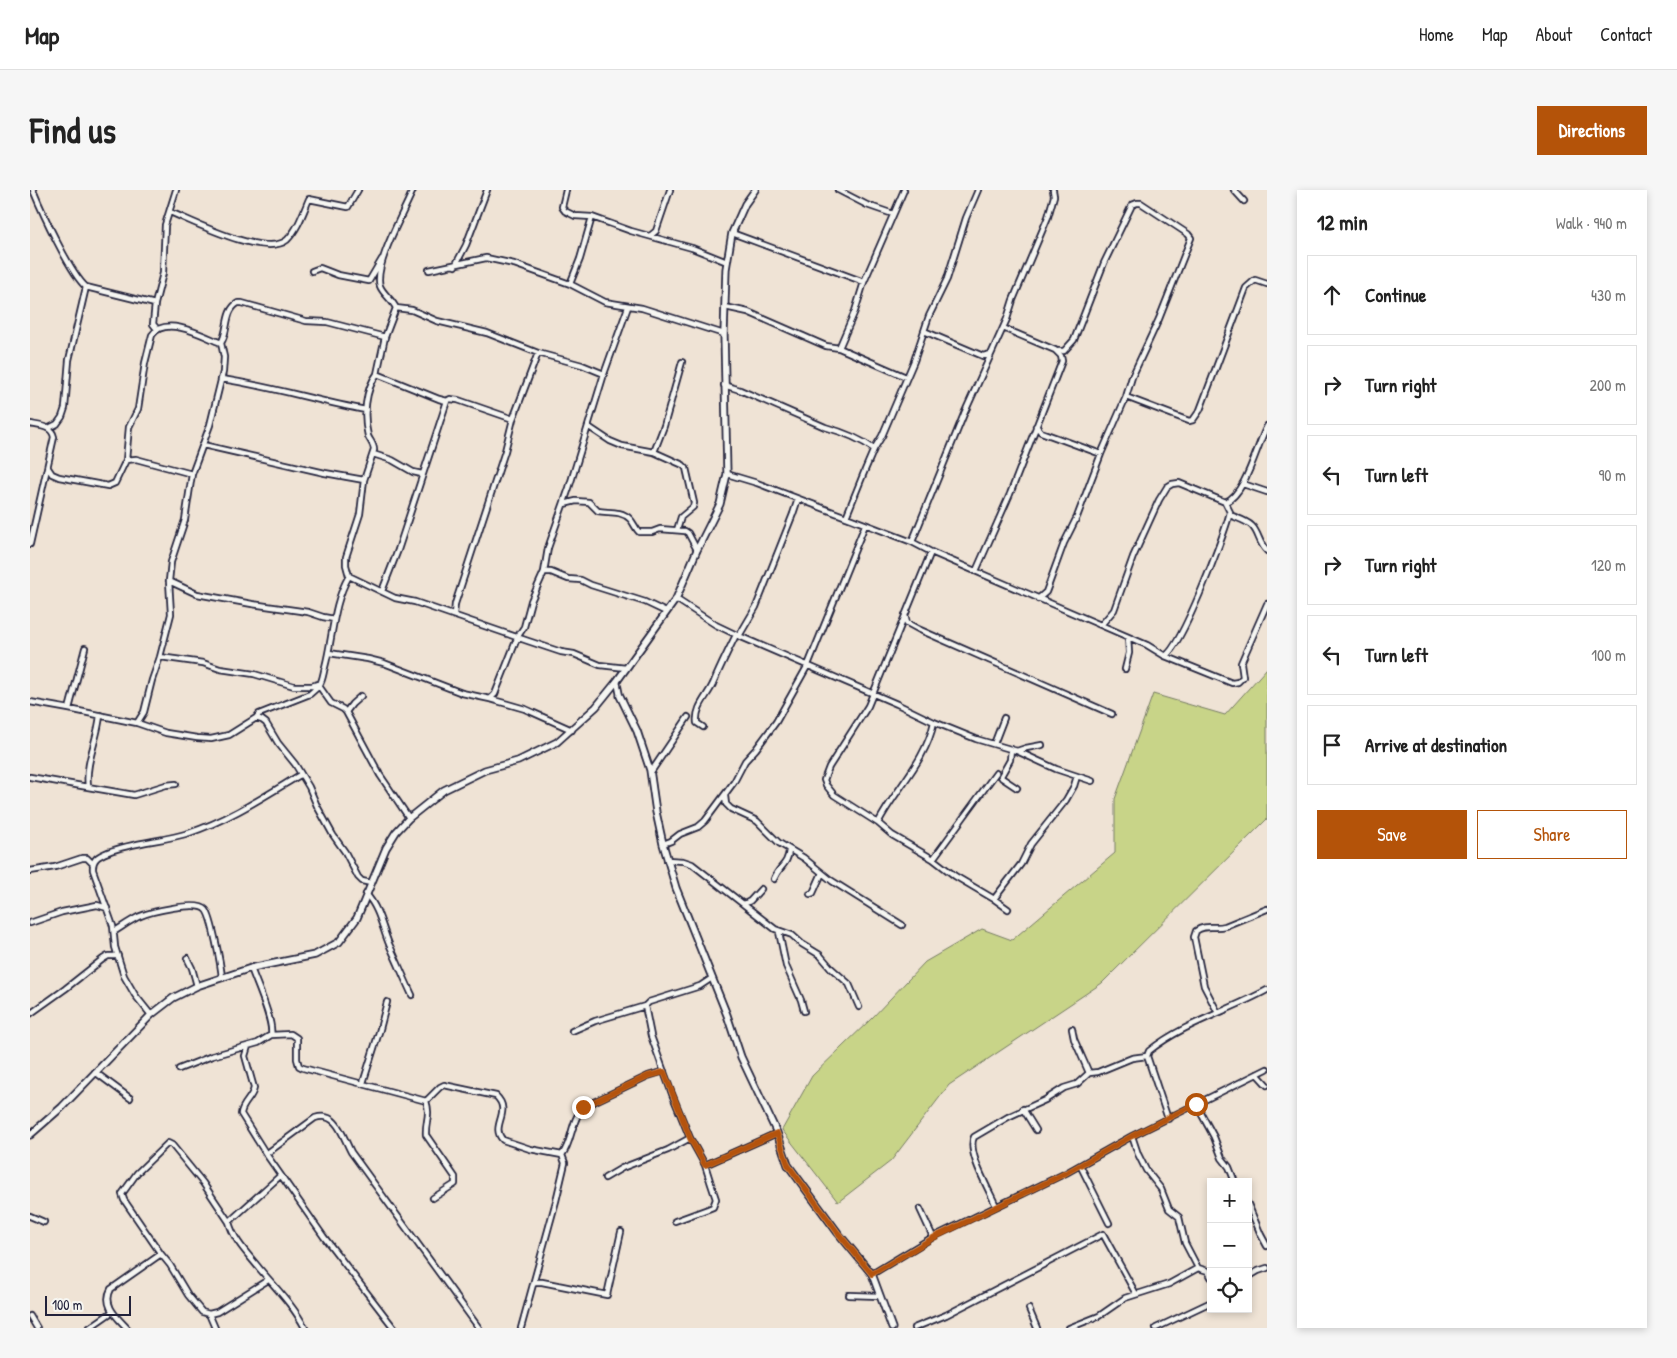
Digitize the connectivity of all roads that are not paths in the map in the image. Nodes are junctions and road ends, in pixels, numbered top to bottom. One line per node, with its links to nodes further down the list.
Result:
1 (33, 190): 30 (street)
2 (176, 190): 15 (street)
3 (358, 190): 15 (street)
4 (413, 190): 22 (street)
5 (487, 190): 24 (street)
6 (566, 190): 17 (street)
7 (670, 190): 18 (street)
8 (755, 190): 19 (street)
9 (838, 190): 16 (street)
10 (904, 190): 16 (street)
11 (978, 190): 37 (street)
12 (1052, 190): 35 (street)
13 (1234, 190): 14 (street)
14 (1244, 201)
15 (170, 212): 31 (street)
16 (893, 214): 27 (street)
17 (592, 217): 20 (street); 28 (street)
18 (656, 231): 20 (street); 21 (street)
19 (732, 233): 23 (street); 27 (street)
20 (650, 236): 21 (street)
21 (660, 239): 23 (street)
22 (385, 253): 26 (street); 34 (street)
23 (727, 262): 33 (street)
24 (455, 266): 25 (street); 28 (street)
25 (429, 270)
26 (312, 271)
27 (864, 282): 41 (street)
28 (570, 284): 32 (street)
29 (1267, 284): 53 (street)
30 (86, 287): 31 (street); 61 (street)
31 (155, 304): 36 (street)
32 (628, 307): 38 (street); 49 (street)
33 (725, 307): 38 (street); 41 (street)
34 (396, 308): 39 (street); 43 (street)
35 (1003, 328): 42 (street); 44 (street)
36 (158, 329): 40 (street); 67 (street)
37 (924, 331): 45 (street); 50 (street)
38 (724, 334): 52 (street)
39 (385, 337): 40 (street); 48 (street)
40 (222, 344): 51 (street)
41 (839, 348): 50 (street)
42 (1058, 351): 53 (street); 58 (street)
43 (538, 353): 49 (street); 56 (street)
44 (990, 354): 45 (street); 47 (street)
45 (983, 356): 47 (street)
46 (682, 362): 64 (street)
47 (987, 362): 82 (street)
48 (377, 374): 54 (street); 55 (street)
49 (604, 374): 60 (street)
50 (906, 377): 63 (street)
51 (222, 379): 55 (street); 62 (street)
52 (724, 385): 63 (street); 71 (street)
53 (1126, 397): 66 (street)
54 (447, 401): 56 (street); 70 (street)
55 (366, 410): 65 (street)
56 (513, 419): 99 (street)
57 (30, 424): 61 (street)
58 (1036, 426): 66 (street); 88 (street)
59 (1267, 426): 73 (street)
60 (589, 427): 64 (street); 77 (street)
61 (49, 428): 68 (street)
62 (203, 445): 69 (street); 72 (street)
63 (874, 449): 79 (street)
64 (654, 452): 81 (street)
65 (373, 454): 70 (street); 72 (street)
66 (1101, 454): 95 (street)
67 (126, 460): 68 (street); 69 (street)
68 (48, 468): 83 (street)
69 (192, 474): 92 (street)
70 (422, 474): 93 (street)
71 (727, 474): 75 (street); 84 (street)
72 (364, 480): 91 (street)
73 (1243, 484): 74 (street); 76 (street)
74 (1267, 492)
75 (798, 499): 79 (street); 103 (street)
76 (1225, 502): 78 (street); 101 (street)
77 (564, 504): 81 (street); 87 (street)
78 (1230, 515): 85 (street); 107 (street)
79 (846, 517): 80 (street)
80 (865, 525): 82 (street); 109 (street)
81 (678, 530): 84 (street)
82 (912, 542): 86 (street)
83 (30, 544)
84 (697, 550): 94 (street)
85 (1267, 551)
86 (931, 552): 88 (street); 98 (street)
87 (545, 564): 89 (street); 90 (street)
88 (976, 571): 95 (street)
89 (544, 572): 90 (street); 102 (street)
90 (550, 572): 97 (street)
91 (349, 576): 93 (street); 100 (street)
92 (169, 581): 100 (street); 108 (street)
93 (382, 591): 99 (street)
94 (676, 599): 97 (street); 103 (street)
95 (1038, 599): 101 (street)
96 (1267, 604): 107 (street)
97 (666, 612): 110 (street)
98 (904, 614): 115 (street); 124 (street)
99 (454, 615): 102 (street)
100 (334, 619): 106 (street)
101 (1101, 625): 104 (street)
102 (518, 636): 110 (street); 116 (street)
103 (738, 636): 109 (street); 131 (street)
104 (1128, 637): 107 (street); 111 (street)
105 (86, 648): 122 (street)
106 (329, 653): 113 (street); 119 (street)
107 (1165, 656)
108 (160, 657): 113 (street); 130 (street)
109 (808, 665): 115 (street); 146 (street)
110 (626, 668): 112 (street)
111 (1125, 668)
112 (617, 681): 114 (street); 118 (street)
113 (320, 684): 123 (street); 127 (street)
114 (608, 691): 118 (street); 132 (street)
115 (872, 693): 129 (street); 150 (street)
116 (495, 694): 119 (street); 121 (street)
117 (361, 696): 123 (street)
118 (620, 696): 137 (street)
119 (490, 699): 121 (street)
120 (30, 702): 122 (street)
121 (499, 702): 132 (street)
122 (69, 708): 125 (street)
123 (346, 712): 149 (street)
124 (1112, 714)
125 (100, 715): 130 (street); 144 (street)
126 (688, 717): 137 (street)
127 (256, 718): 130 (street); 139 (street)
128 (1004, 718): 133 (street)
129 (934, 722): 133 (street); 150 (street)
130 (137, 723)
131 (703, 727)
132 (572, 730): 149 (street)
133 (994, 744): 135 (street)
134 (1042, 746): 136 (street)
135 (1010, 749): 136 (street); 145 (street)
136 (1017, 751): 141 (street)
137 (651, 772): 151 (street)
138 (996, 774): 154 (street)
139 (300, 775): 155 (street); 159 (street)
140 (30, 776): 144 (street)
141 (1077, 776): 142 (street); 163 (street)
142 (1092, 781)
143 (176, 784): 144 (street)
144 (88, 786)
145 (1017, 788)
146 (725, 796): 147 (street); 148 (street)
147 (720, 802): 148 (street); 151 (street)
148 (726, 804): 152 (street)
149 (409, 818): 159 (street)
150 (878, 823): 154 (street)
151 (663, 844): 153 (street)
152 (789, 850): 157 (street); 158 (street)
153 (667, 860): 164 (street); 176 (street)
154 (933, 860): 163 (street)
155 (92, 863): 156 (street); 165 (street)
156 (30, 870)
157 (822, 873): 162 (street); 169 (street)
158 (774, 879)
159 (371, 883): 161 (street)
160 (761, 889): 164 (street)
161 (366, 894): 174 (street); 179 (street)
162 (810, 894)
163 (994, 899): 166 (street)
164 (744, 904): 171 (street)
165 (107, 908): 168 (street); 170 (street)
166 (1008, 909)
167 (1267, 909): 184 (street)
168 (30, 923)
169 (902, 925)
170 (115, 931): 172 (street); 175 (street)
171 (779, 932): 182 (street); 183 (street)
172 (118, 956): 185 (street); 186 (street)
173 (187, 958): 177 (street)
174 (251, 968): 175 (street); 189 (street)
175 (222, 978): 177 (street)
176 (712, 978): 181 (street); 206 (street)
177 (197, 986): 186 (street)
178 (1267, 990): 184 (street)
179 (412, 995)
180 (387, 1002): 198 (street)
181 (646, 1006): 188 (street); 195 (street)
182 (859, 1008)
183 (804, 1011)
184 (1218, 1013): 191 (street)
185 (30, 1014)
186 (151, 1015): 194 (street)
187 (1072, 1029): 196 (street)
188 (572, 1031)
189 (271, 1035): 190 (street); 198 (street)
190 (248, 1046): 192 (street); 210 (street)
191 (1146, 1056): 196 (street); 204 (street)
192 (179, 1069)
193 (1267, 1069): 197 (street)
194 (95, 1072): 200 (street); 207 (street)
195 (664, 1072): 209 (street); 211 (street)
196 (1089, 1073): 203 (street)
197 (1257, 1074): 199 (street); 202 (street)
198 (363, 1083): 201 (street)
199 (1267, 1085)
200 (130, 1098)
201 (426, 1101): 211 (street); 217 (street)
202 (1196, 1104): 204 (street); 216 (street)
203 (1023, 1109): 205 (street); 218 (street)
204 (1168, 1119): 208 (street)
205 (1036, 1130)
206 (777, 1133): 212 (street); 233 (street)
207 (30, 1136)
208 (1132, 1136): 213 (street); 230 (street)
209 (690, 1138): 212 (street); 215 (street)
210 (266, 1154): 214 (street); 251 (street)
211 (562, 1155): 236 (street)
212 (705, 1165): 222 (street)
213 (1080, 1165): 218 (street); 225 (street)
214 (280, 1176): 224 (street); 250 (street)
215 (605, 1178)
216 (1233, 1178)
217 (433, 1198)
218 (996, 1206): 227 (street)
219 (920, 1208): 227 (street)
220 (1252, 1214): 228 (street)
221 (30, 1216): 223 (street)
222 (675, 1221)
223 (44, 1222)
224 (229, 1222): 229 (street); 235 (street)
225 (1109, 1223)
226 (621, 1232): 236 (street)
227 (933, 1238): 233 (street)
228 (1267, 1246)
229 (160, 1254): 242 (street); 243 (street)
230 (1198, 1268): 232 (street); 237 (street)
231 (1267, 1268): 234 (street)
232 (1207, 1271)
233 (872, 1274): 239 (street)
234 (1252, 1275)
235 (268, 1280): 243 (street); 249 (street)
236 (535, 1282): 252 (street)
237 (1136, 1294): 254 (street); 256 (street)
238 (849, 1295): 239 (street)
239 (880, 1296): 253 (street)
240 (1207, 1304): 257 (street)
241 (1029, 1309): 255 (street)
242 (112, 1312): 246 (street); 247 (street)
243 (208, 1314): 248 (street)
244 (30, 1316): 245 (street)
245 (37, 1328)
246 (89, 1328)
247 (127, 1328)
248 (215, 1328)
249 (305, 1328)
250 (394, 1328)
251 (479, 1328)
252 (521, 1328)
253 (892, 1328)
254 (914, 1328)
255 (1037, 1328)
256 (1069, 1328)
257 (1156, 1328)

